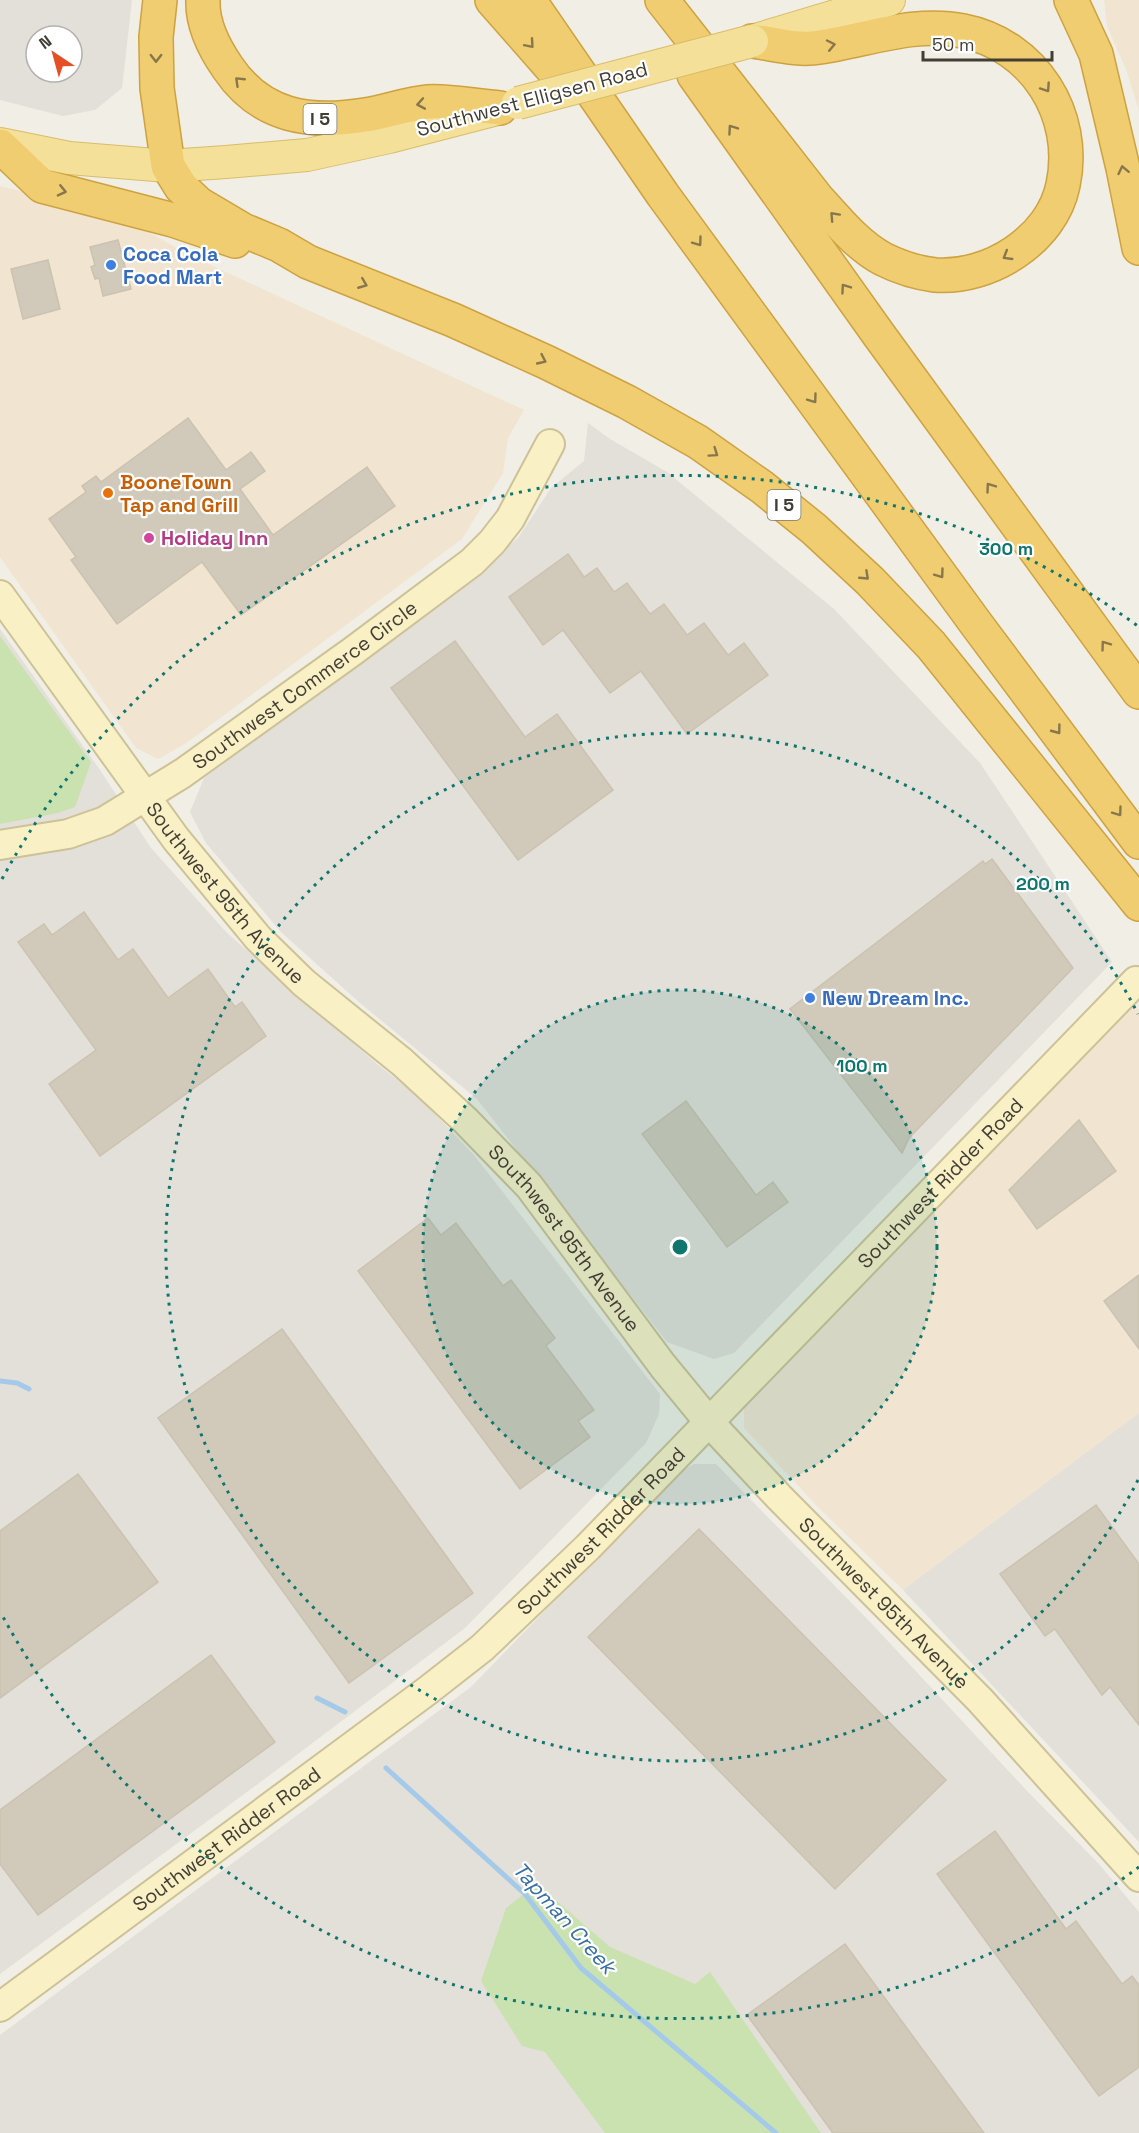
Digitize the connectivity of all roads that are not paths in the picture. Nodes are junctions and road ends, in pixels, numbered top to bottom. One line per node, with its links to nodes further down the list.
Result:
1 (160, 0): 14 (highway, I 5, one-way to 14)
2 (203, 0): 12 (highway, I 5, one-way to 2)
3 (492, 0): 15 (highway, one-way to 15)
4 (529, 0): 15 (highway)
5 (640, 0): 20 (highway, one-way to 5)
6 (662, 0): 10 (highway, one-way to 6)
7 (889, 0): 10 (main road, Southwest Elligsen Road)
8 (1071, 0): 11 (highway)
9 (1093, 0): 11 (highway)
10 (752, 41): 12 (main road, Southwest Elligsen Road, bridge)
11 (1096, 54): 16 (highway, one-way to 11)
12 (509, 106): 14 (main road, Southwest Elligsen Road)
13 (0, 145): 14 (main road, Southwest Elligsen Road); 17 (highway, I 5, one-way to 17)
14 (168, 166): 17 (highway, I 5)
15 (663, 195): 22 (highway, one-way to 22)
16 (1139, 248)
17 (308, 262): 24 (highway, I 5, one-way to 24)
18 (550, 444): 21 (street, Southwest Commerce Circle)
19 (0, 595): 21 (street, Southwest 95th Avenue)
20 (1139, 692)
21 (144, 796): 23 (street, Southwest Commerce Circle); 26 (street, Southwest 95th Avenue)
22 (1139, 842)
23 (0, 845)
24 (1139, 904)
25 (1138, 982): 26 (street, Southwest Ridder Road)
26 (709, 1422): 27 (street, Southwest 95th Avenue); 28 (street, Southwest Ridder Road)
27 (1139, 1877)
28 (0, 2007)

